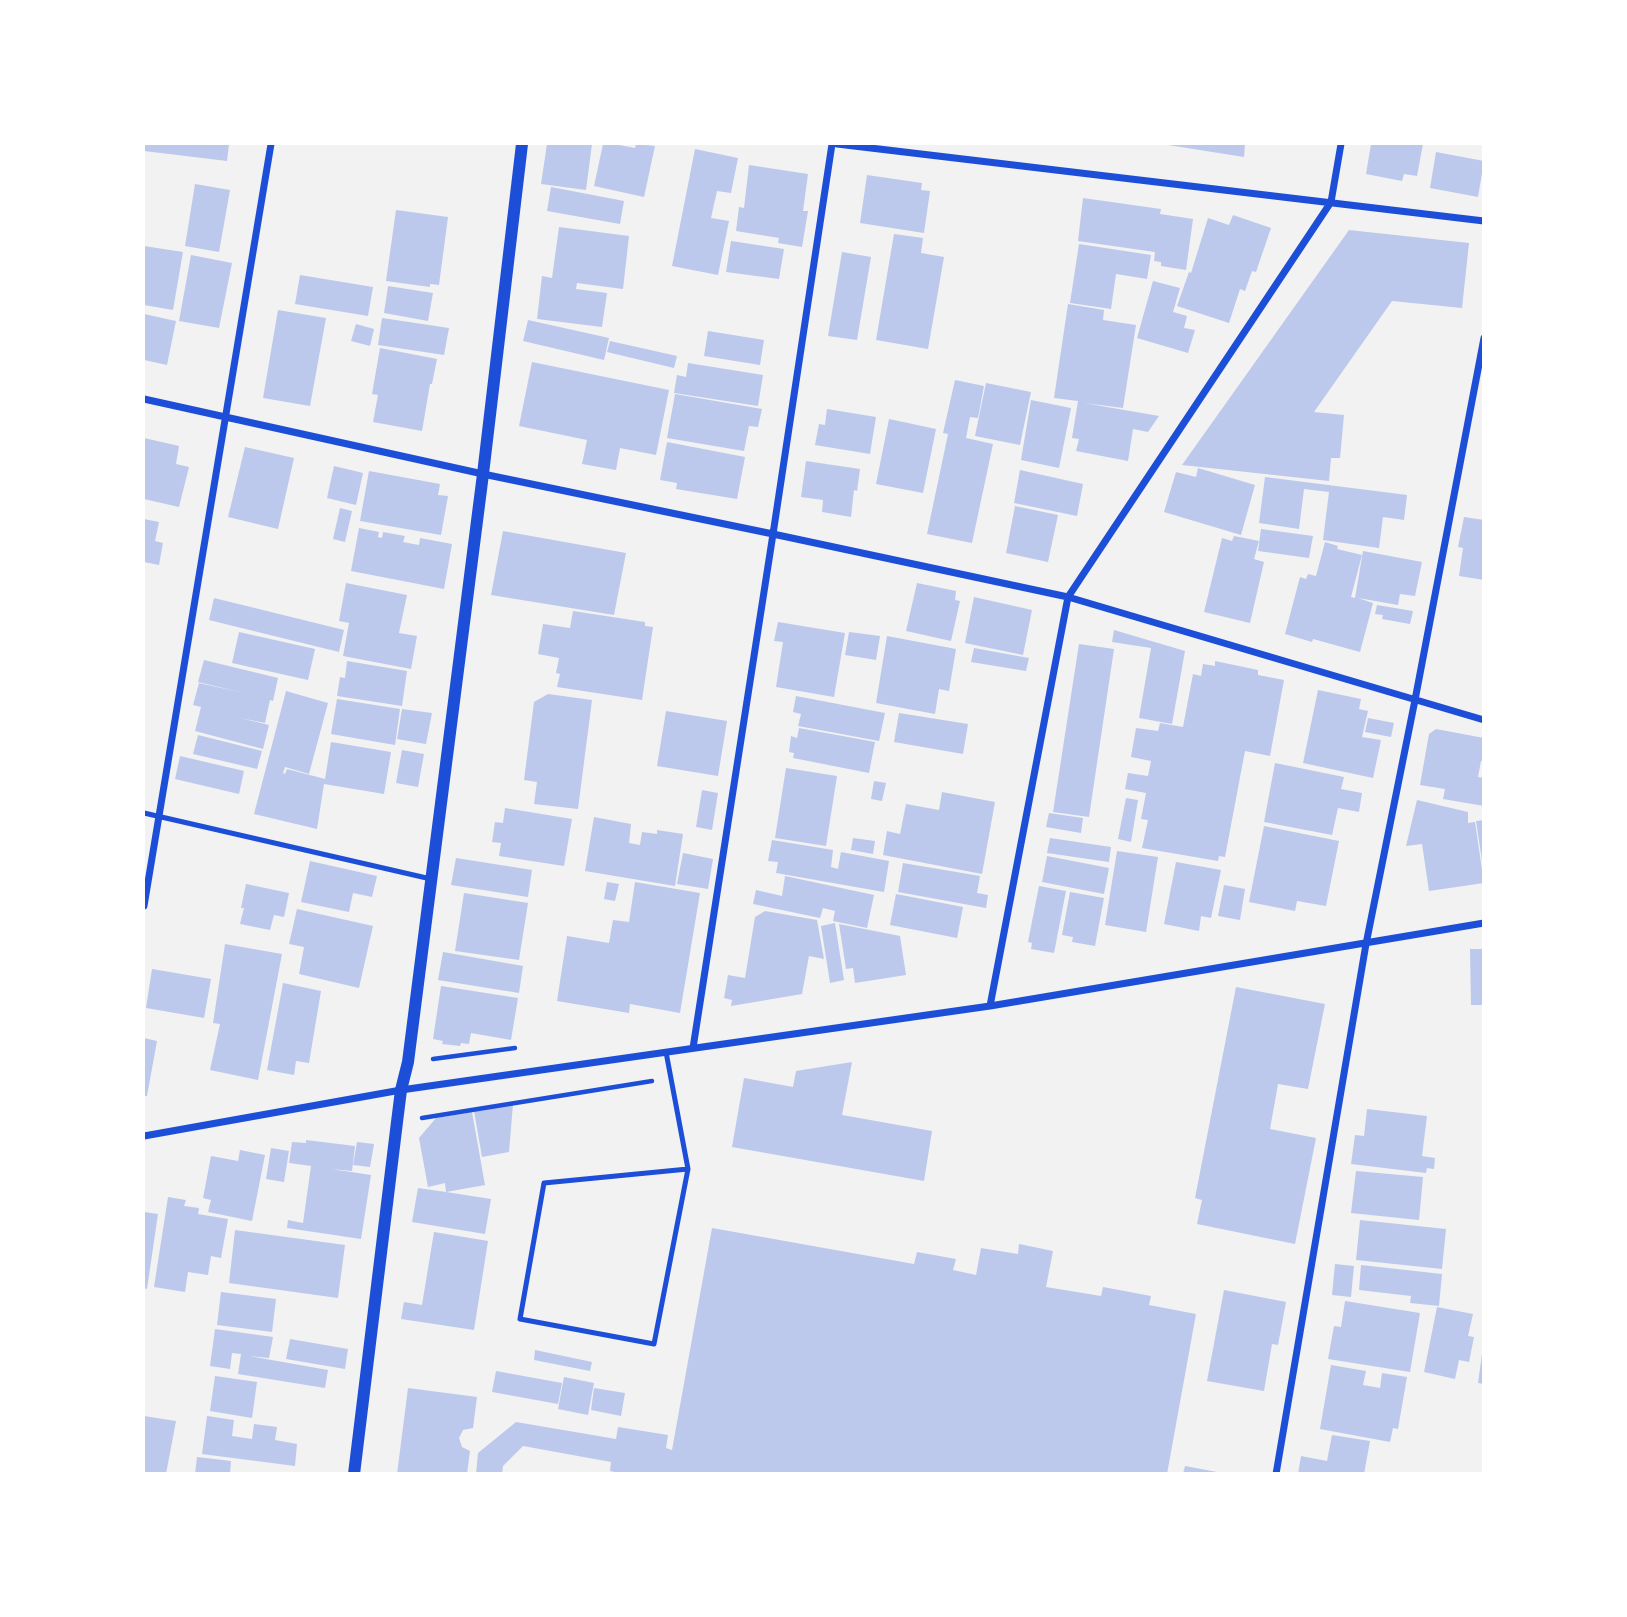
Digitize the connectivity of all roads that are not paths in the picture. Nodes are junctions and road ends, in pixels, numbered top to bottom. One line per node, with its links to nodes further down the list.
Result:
1 (271, 144): 9 (street)
2 (522, 144): 10 (street)
3 (834, 144): 5 (street); 11 (street)
4 (1341, 144): 5 (street)
5 (1331, 202): 6 (street); 12 (street)
6 (1483, 221)
7 (1483, 338): 13 (street)
8 (144, 399): 9 (street)
9 (225, 416): 10 (street); 16 (street)
10 (483, 474): 11 (street); 17 (street)
11 (774, 534): 12 (street); 22 (street)
12 (1068, 597): 13 (street); 21 (street)
13 (1415, 700): 14 (street); 20 (street)
14 (1483, 720)
15 (144, 813): 16 (lane)
16 (159, 816): 17 (lane); 18 (street)
17 (431, 879): 24 (street)
18 (144, 906)
19 (1483, 923): 20 (street)
20 (1366, 944): 21 (street); 28 (street)
21 (990, 1006): 22 (street)
22 (693, 1048): 23 (street)
23 (666, 1052): 24 (street); 26 (lane)
24 (401, 1090): 25 (street); 27 (street)
25 (144, 1136)
26 (688, 1169): 26 (lane)
27 (354, 1474)
28 (1276, 1474)

